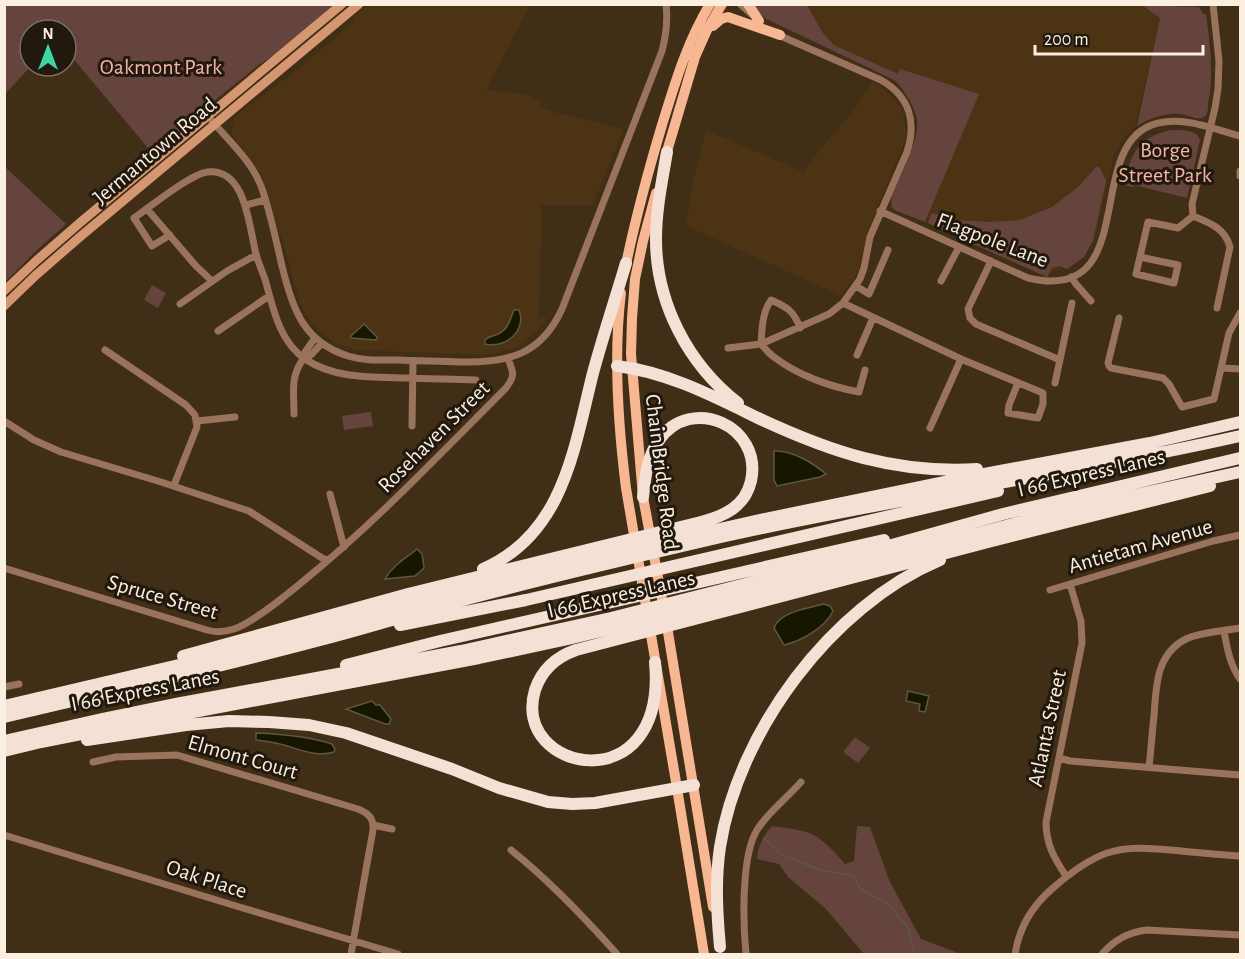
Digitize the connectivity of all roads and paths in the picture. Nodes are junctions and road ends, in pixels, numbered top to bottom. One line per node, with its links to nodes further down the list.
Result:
1 (342, 4): 12 (main road, Jermantown Road)
2 (359, 4): 13 (main road, Jermantown Road)
3 (666, 4): 54 (street)
4 (722, 4): 11 (main road, Chain Bridge Road)
5 (740, 4): 9 (street)
6 (748, 4): 9 (main road)
7 (1214, 4): 14 (street)
8 (708, 7): 30 (main road, Chain Bridge Road)
9 (759, 21): 10 (street)
10 (780, 35): 11 (main road); 22 (street)
11 (704, 38): 16 (main road, Chain Bridge Road)
12 (209, 117): 13 (street); 35 (main road, Jermantown Road)
13 (216, 125): 19 (street); 41 (main road, Jermantown Road)
14 (1210, 128): 15 (street, Flagpole Lane); 23 (street); 31 (street, Flagpole Lane)
15 (1240, 136)
16 (667, 152): 59 (main road, Chain Bridge Road); 68 (highway)
17 (1240, 171): 18 (street)
18 (1240, 176)
19 (265, 200): 20 (street); 48 (street)
20 (246, 206): 21 (street); 27 (street)
21 (147, 209): 24 (street); 24 (street)
22 (880, 211): 25 (street, Flagpole Lane); 34 (street)
23 (1193, 216): 28 (street); 42 (street)
24 (170, 235): 32 (street)
25 (959, 247): 29 (street, Flagpole Lane); 33 (street)
26 (888, 250): 34 (street)
27 (256, 255): 32 (street); 36 (street)
28 (1140, 257): 28 (street)
29 (991, 261): 31 (street, Flagpole Lane); 56 (street)
30 (626, 263): 58 (main road, Chain Bridge Road); 95 (highway)
31 (1071, 277): 37 (street)
32 (212, 281): 40 (street)
33 (941, 281)
34 (856, 286): 38 (street)
35 (4, 291)
36 (269, 296): 47 (street); 53 (street)
37 (1091, 301)
38 (843, 303): 44 (street); 46 (street)
39 (1072, 303): 56 (street)
40 (180, 304)
41 (4, 306)
42 (1217, 308)
43 (1240, 313): 60 (street)
44 (873, 318): 52 (street); 55 (street)
45 (1119, 318): 60 (street)
46 (800, 328): 49 (street); 49 (street)
47 (218, 331)
48 (319, 340): 53 (street); 57 (street)
49 (760, 344): 50 (street); 62 (street)
50 (728, 348)
51 (105, 350): 71 (street)
52 (857, 355)
53 (304, 358): 63 (street); 67 (street)
54 (508, 359): 57 (street); 87 (street, Rosehaven Street)
55 (961, 359): 65 (street); 74 (street)
56 (1060, 360): 66 (street)
57 (413, 361): 63 (street)
58 (617, 366): 59 (highway); 91 (main road, Chain Bridge Road)
59 (632, 368): 68 (highway); 83 (main road, Chain Bridge Road)
60 (1222, 368): 61 (street)
61 (1240, 369)
62 (865, 370)
63 (413, 378): 64 (street); 73 (street)
64 (476, 380)
65 (1018, 383): 65 (street)
66 (1055, 383)
67 (294, 414)
68 (755, 416): 77 (highway)
69 (235, 417): 71 (street)
70 (4, 421): 81 (street)
71 (197, 421): 81 (street)
72 (1240, 422): 77 (highway)
73 (412, 426)
74 (930, 428)
75 (1240, 436): 78 (highway, I 66 Express Lanes)
76 (1240, 458): 84 (highway, I 66 Express Lanes)
77 (1053, 461): 101 (highway)
78 (1083, 469): 90 (highway); 99 (highway, I 66 Express Lanes)
79 (1240, 472): 109 (highway)
80 (1240, 479): 86 (highway)
81 (174, 485): 88 (street)
82 (330, 494): 87 (street)
83 (643, 497): 90 (main road, Chain Bridge Road); 95 (highway)
84 (1003, 514): 93 (highway); 105 (highway, I 66 Express Lanes)
85 (1240, 535): 92 (street, Antietam Avenue)
86 (988, 542): 100 (highway); 126 (highway)
87 (344, 547): 88 (street, Rosehaven Street)
88 (328, 560): 89 (street, Spruce Street)
89 (4, 568)
90 (662, 568): 91 (highway); 93 (main road, Chain Bridge Road)
91 (639, 573): 96 (main road, Chain Bridge Road); 99 (highway)
92 (1070, 584): 94 (street, Antietam Avenue); 111 (street, Atlanta Street)
93 (665, 590): 96 (highway); 116 (main road, Chain Bridge Road)
94 (1050, 590)
95 (408, 594): 101 (highway)
96 (643, 595): 100 (main road, Chain Bridge Road); 105 (highway)
97 (1240, 628): 98 (street)
98 (1224, 631): 102 (street); 113 (street)
99 (324, 639): 107 (highway, I 66 Express Lanes)
100 (655, 662): 117 (main road, Chain Bridge Road)
101 (144, 674): 106 (highway)
102 (1240, 679)
103 (19, 684): 104 (street)
104 (4, 687)
105 (243, 691): 108 (highway, I 66 Express Lanes)
106 (4, 706)
107 (4, 717)
108 (4, 741)
109 (41, 742): 110 (highway); 117 (highway)
110 (4, 751)
111 (1059, 758): 113 (street); 123 (street, Atlanta Street)
112 (93, 762): 118 (street, Elmont Court)
113 (1149, 767): 114 (street)
114 (1240, 775)
115 (801, 782): 131 (street)
116 (694, 785): 117 (highway); 126 (main road, Chain Bridge Road)
117 (677, 788): 130 (main road, Chain Bridge Road)
118 (373, 825): 119 (street); 125 (street)
119 (392, 829)
120 (4, 834): 125 (street, Oak Place)
121 (511, 850): 129 (street)
122 (1240, 856): 123 (street)
123 (1066, 876): 132 (street)
124 (1240, 935): 133 (street)
125 (353, 941): 127 (street); 128 (street, Oak Place)
126 (720, 951)
127 (351, 954)
128 (398, 954)
129 (617, 954)
130 (704, 954)
131 (746, 954)
132 (1015, 954)
133 (1102, 954)

